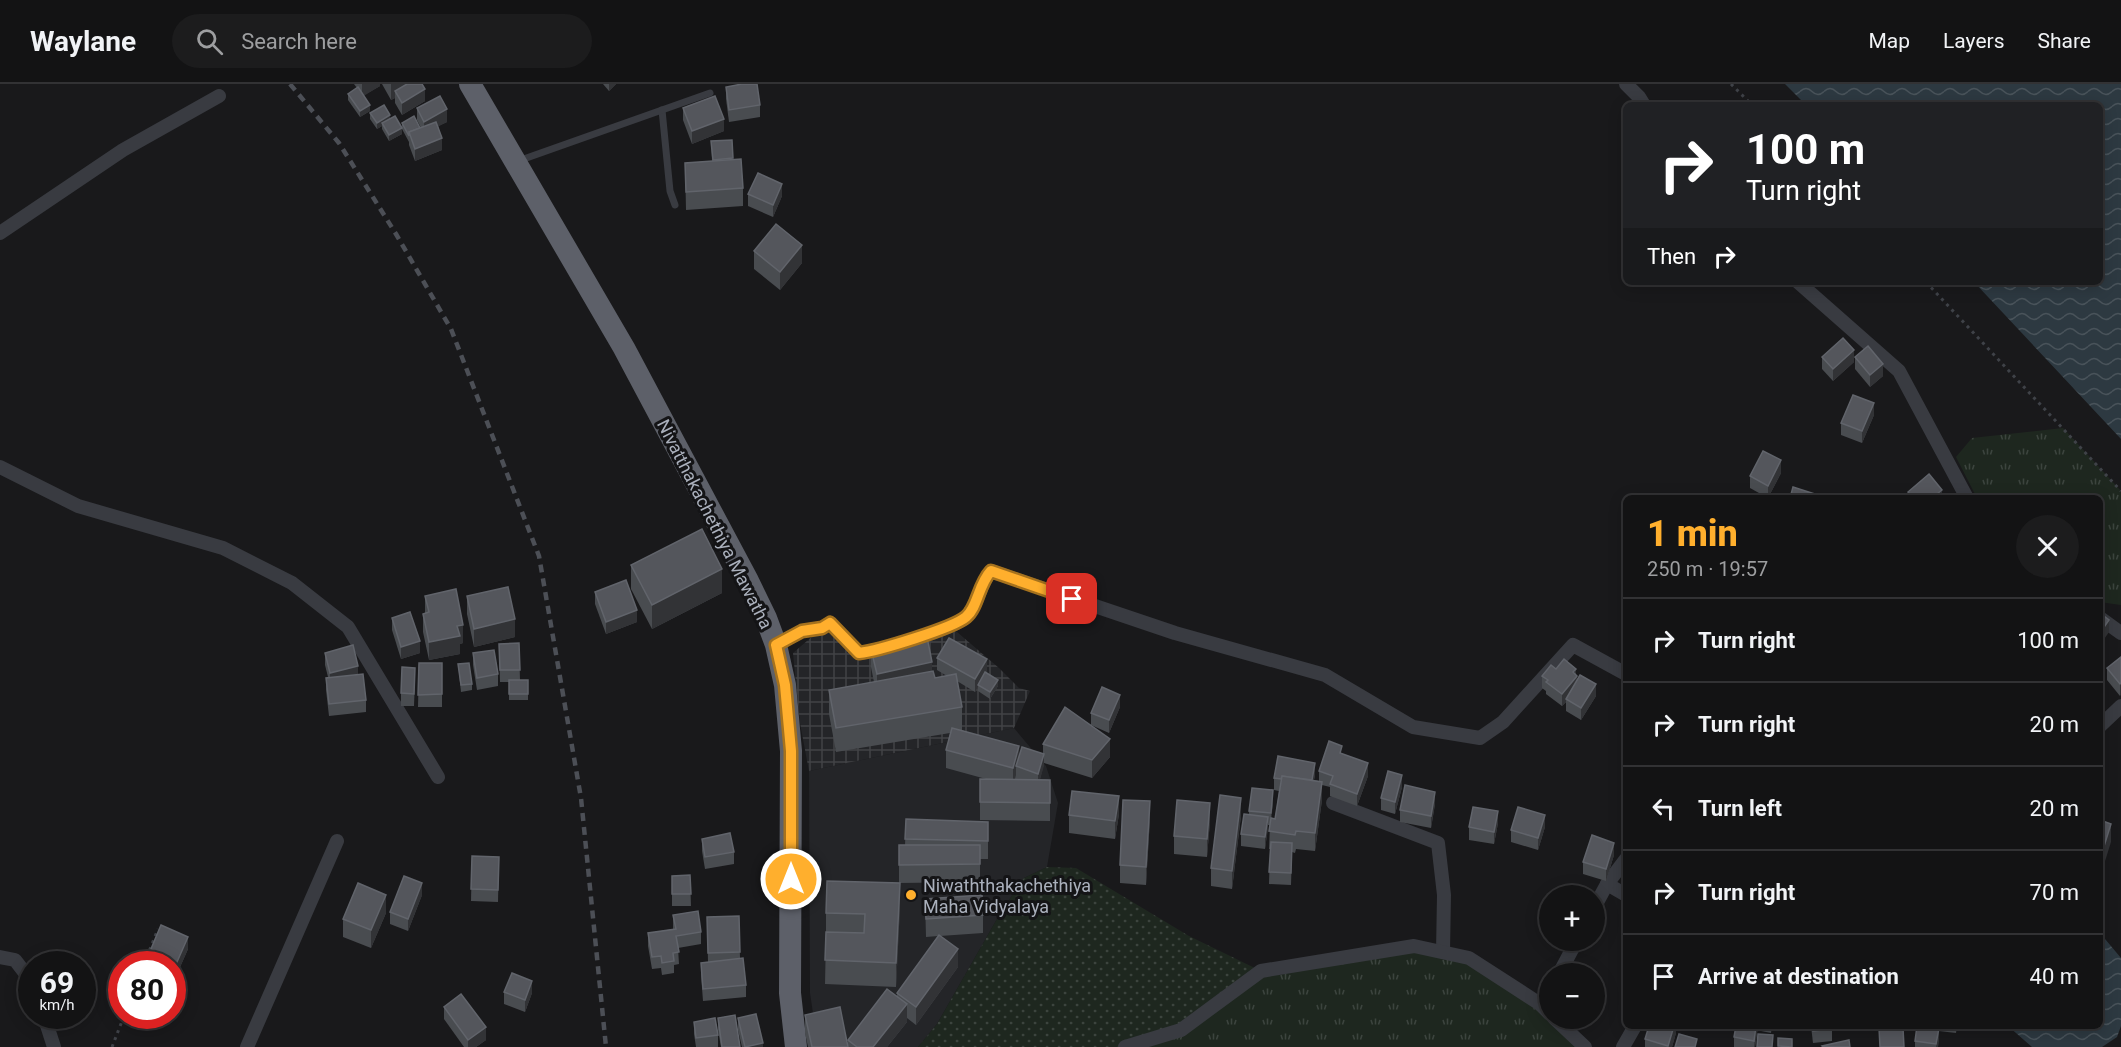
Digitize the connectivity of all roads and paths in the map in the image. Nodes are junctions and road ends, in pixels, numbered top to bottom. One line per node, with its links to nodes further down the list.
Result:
1 (470, 84): 9 (highway, Nivatthakachethiya Mawatha)
2 (1626, 84): 6 (street)
3 (1731, 84): 7 (path)
4 (710, 93): 8 (lane)
5 (219, 96): 11 (street)
6 (1642, 102)
7 (1749, 102)
8 (662, 110): 9 (lane); 10 (lane)
9 (515, 162): 19 (highway, Nivatthakachethiya Mawatha)
10 (675, 205)
11 (0, 233)
12 (1801, 285): 16 (street)
13 (1929, 285): 15 (path)
14 (0, 467): 23 (street)
15 (2121, 491)
16 (1965, 495)
17 (2103, 620): 18 (street)
18 (2121, 633)
19 (776, 645): 20 (street); 43 (highway, Nivatthakachethiya Mawatha)
20 (1623, 672)
21 (2121, 706): 22 (street)
22 (2103, 723)
23 (438, 777)
24 (1333, 803): 32 (street)
25 (337, 841): 42 (street)
26 (1623, 863): 27 (street)
27 (1607, 884): 28 (street); 29 (street)
28 (1605, 888)
29 (1623, 893)
30 (158, 929): 31 (path)
31 (149, 951)
32 (1443, 952): 35 (street); 44 (street)
33 (0, 957): 34 (street)
34 (18, 964)
35 (1539, 1005)
36 (48, 1029): 40 (street)
37 (119, 1029): 41 (path)
38 (1566, 1029): 45 (street)
39 (1633, 1029): 46 (street)
40 (54, 1047)
41 (112, 1047)
42 (248, 1047)
43 (796, 1047)
44 (1125, 1047)
45 (1585, 1047)
46 (1623, 1047)

